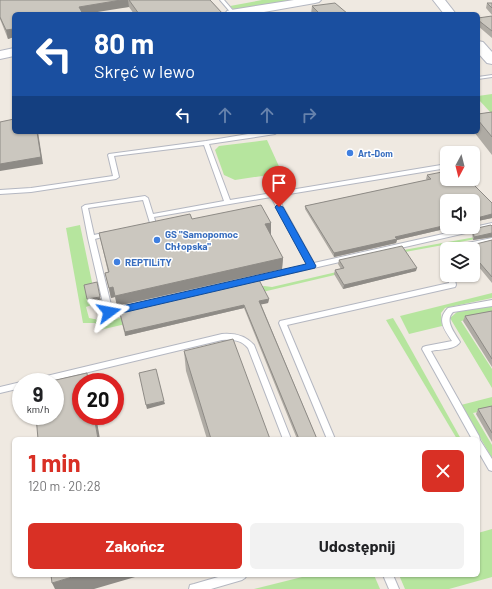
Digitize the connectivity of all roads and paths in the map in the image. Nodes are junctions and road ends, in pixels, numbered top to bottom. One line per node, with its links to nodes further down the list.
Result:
1 (222, 0): 4 (lane)
2 (315, 0): 5 (street)
3 (438, 0): 6 (street)
4 (231, 12)
5 (245, 12)
6 (448, 12)
7 (480, 49): 10 (street)
8 (12, 52): 9 (street)
9 (0, 55)
10 (492, 60)
11 (492, 76): 12 (lane)
12 (480, 78)
13 (246, 134): 14 (lane)
14 (206, 143): 16 (lane); 18 (lane)
15 (440, 167): 17 (lane)
16 (0, 192)
17 (273, 196): 18 (lane); 26 (lane)
18 (228, 203): 19 (lane)
19 (150, 216): 21 (lane); 23 (lane)
20 (492, 224): 26 (lane)
21 (138, 228)
22 (114, 233): 23 (lane)
23 (91, 238): 26 (lane)
24 (492, 240): 25 (lane)
25 (480, 242)
26 (312, 266)
27 (453, 282): 33 (lane)
28 (492, 303): 34 (lane)
29 (64, 375): 32 (lane)
30 (12, 387): 31 (lane)
31 (0, 390)
32 (286, 437)
33 (330, 437)
34 (475, 437)
35 (480, 446): 36 (lane)
36 (492, 467)
37 (235, 577): 39 (lane)
38 (389, 577): 40 (lane)
39 (194, 589)
40 (394, 589)

